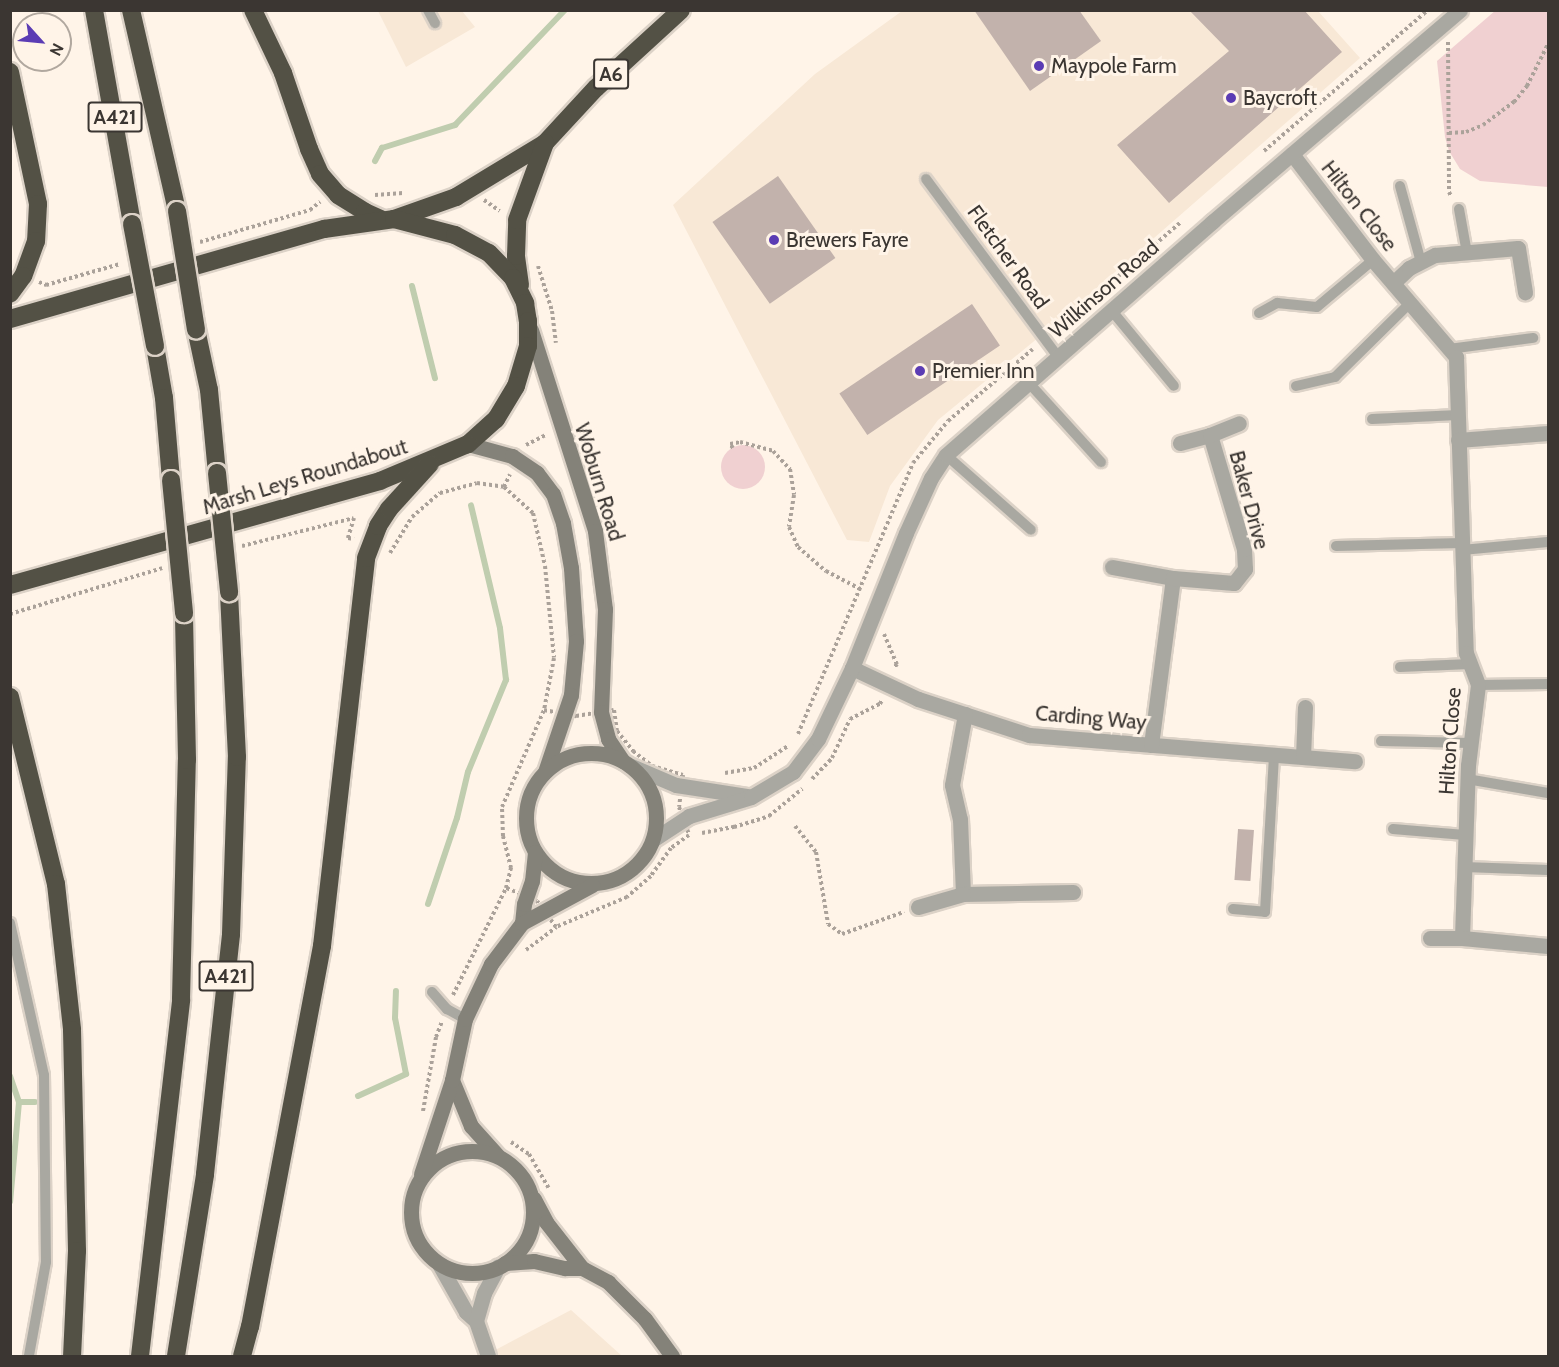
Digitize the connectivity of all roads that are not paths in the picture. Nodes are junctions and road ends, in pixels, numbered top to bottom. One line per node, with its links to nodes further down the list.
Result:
1 (94, 10): 97 (highway, A421, bridge)
2 (130, 10): 98 (highway, A421, bridge)
3 (253, 10): 14 (highway)
4 (428, 10): 7 (lane)
5 (681, 10): 9 (highway, A6)
6 (1454, 15): 10 (street, Wilkinson Road)
7 (435, 23)
8 (10, 72): 20 (highway)
9 (545, 143): 14 (highway, A6); 23 (highway, A6)
10 (1292, 154): 16 (street, Hilton Close); 22 (street, Wilkinson Road)
11 (926, 179): 28 (lane, Fletcher Road)
12 (1400, 186): 17 (lane)
13 (1459, 209): 15 (lane)
14 (388, 219): 23 (highway, Marsh Leys Roundabout); 25 (highway, Marsh Leys Roundabout)
15 (1467, 253): 17 (street, Hilton Close); 19 (street, Hilton Close)
16 (1373, 260): 18 (street, Hilton Close); 24 (lane)
17 (1421, 262): 18 (street, Hilton Close)
18 (1393, 283): 21 (street, Hilton Close)
19 (1525, 292)
20 (10, 294)
21 (1410, 303): 27 (street, Hilton Close); 31 (lane)
22 (1112, 311): 28 (street, Wilkinson Road); 30 (lane)
23 (527, 312): 39 (highway, Marsh Leys Roundabout); 64 (main road, Woburn Road)
24 (1259, 313)
25 (10, 319)
26 (1533, 338): 27 (lane)
27 (1449, 349): 32 (street, Hilton Close)
28 (1058, 357): 29 (street, Wilkinson Road)
29 (1029, 383): 40 (street, Wilkinson Road); 42 (lane)
30 (1174, 386)
31 (1296, 386)
32 (1458, 416): 33 (lane); 37 (street, Hilton Close)
33 (1372, 419)
34 (1239, 423): 36 (street, Baker Drive)
35 (1548, 433): 37 (street)
36 (1210, 435): 38 (street, Baker Drive); 48 (street, Baker Drive)
37 (1458, 440): 46 (street, Hilton Close)
38 (1180, 443)
39 (468, 444): 41 (highway, Marsh Leys Roundabout); 65 (main road)
40 (946, 455): 43 (lane); 52 (street, Wilkinson Road)
41 (436, 459): 49 (highway, Marsh Leys Roundabout); 99 (highway)
42 (1101, 462)
43 (1031, 530)
44 (1548, 542): 46 (lane)
45 (1336, 546): 46 (lane)
46 (1462, 546): 50 (street, Hilton Close)
47 (1112, 567): 48 (street, Baker Drive)
48 (1173, 578): 60 (street)
49 (10, 585)
50 (1470, 664): 51 (lane); 54 (street, Hilton Close)
51 (1400, 667)
52 (852, 668): 57 (street, Carding Way); 68 (street, Wilkinson Road)
53 (1548, 684): 54 (lane)
54 (1478, 685): 59 (street, Hilton Close)
55 (10, 697): 96 (highway)
56 (1305, 707): 62 (street)
57 (965, 714): 60 (street, Carding Way); 77 (street)
58 (1381, 741): 59 (lane)
59 (1471, 743): 66 (street, Hilton Close)
60 (1151, 745): 61 (street, Carding Way)
61 (1274, 755): 62 (street, Carding Way); 79 (lane)
62 (1304, 757): 63 (street, Carding Way)
63 (1355, 761)
64 (627, 764): 65 (main road); 68 (street); 71 (main road)
65 (545, 772): 72 (main road)
66 (1467, 779): 67 (lane); 70 (street, Hilton Close)
67 (1548, 793)
68 (751, 797): 71 (street, Wilkinson Road)
69 (1393, 830): 70 (lane)
70 (1465, 835): 73 (street, Hilton Close)
71 (654, 839): 75 (main road)
72 (535, 852): 75 (main road); 81 (main road)
73 (1464, 867): 74 (lane); 83 (street, Hilton Close)
74 (1548, 870)
75 (594, 884): 81 (main road)
76 (1073, 892): 77 (street)
77 (963, 894): 78 (street)
78 (918, 907)
79 (1233, 909)
80 (10, 923): 95 (lane)
81 (522, 923): 86 (main road)
82 (1430, 938): 83 (street)
83 (1461, 938): 84 (street)
84 (1548, 946)
85 (432, 992): 86 (lane)
86 (465, 1019): 87 (main road)
87 (452, 1080): 88 (main road); 89 (main road)
88 (498, 1156): 89 (main road); 90 (main road)
89 (419, 1180): 91 (main road)
90 (530, 1191): 92 (main road); 93 (main road)
91 (439, 1264): 92 (main road); 94 (street)
92 (501, 1265): 93 (main road); 94 (street)
93 (582, 1268): 101 (main road)
94 (476, 1321): 100 (street)
95 (29, 1356)
96 (72, 1356)
97 (140, 1356)
98 (176, 1356)
99 (242, 1356)
100 (488, 1356)
101 (672, 1356)

